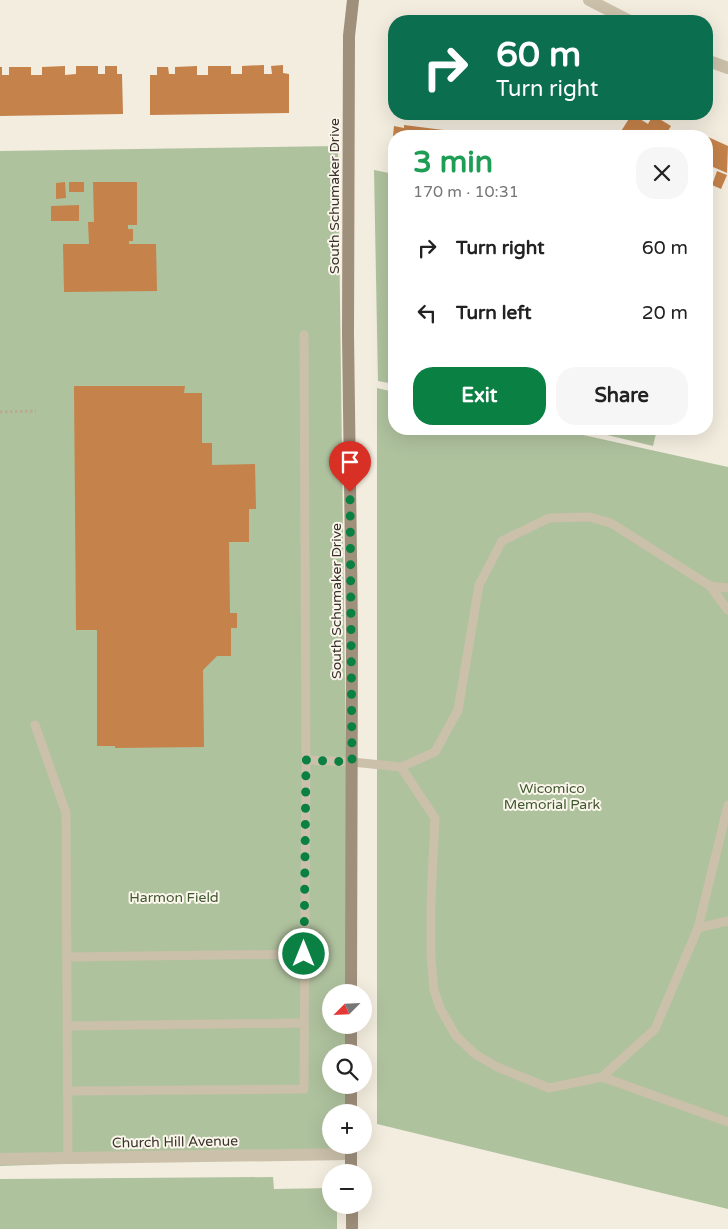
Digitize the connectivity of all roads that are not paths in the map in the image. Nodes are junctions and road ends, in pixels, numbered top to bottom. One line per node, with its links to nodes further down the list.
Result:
1 (353, 0): 12 (street, South Schumaker Drive)
2 (589, 0): 3 (street)
3 (618, 15)
4 (713, 63): 5 (street)
5 (728, 68)
6 (304, 335): 11 (lane)
7 (710, 586): 8 (lane); 9 (lane); 13 (lane)
8 (728, 588)
9 (728, 610)
10 (35, 725): 18 (lane)
11 (306, 760): 12 (lane); 17 (lane)
12 (352, 762): 13 (lane); 19 (street, South Schumaker Drive)
13 (401, 767): 22 (lane)
14 (728, 805): 16 (lane)
15 (728, 921): 16 (lane)
16 (698, 928): 22 (lane)
17 (304, 954): 18 (lane); 20 (lane)
18 (67, 957): 21 (lane)
19 (351, 984)
20 (304, 1023): 21 (lane); 23 (lane)
21 (68, 1026): 23 (lane)
22 (602, 1077): 24 (lane)
23 (68, 1091): 27 (lane)
24 (728, 1122)
25 (322, 1151): 27 (street, Church Hill Avenue)
26 (0, 1159): 27 (street, Church Hill Avenue)
27 (68, 1159)
28 (352, 1214): 29 (street)
29 (352, 1229)

